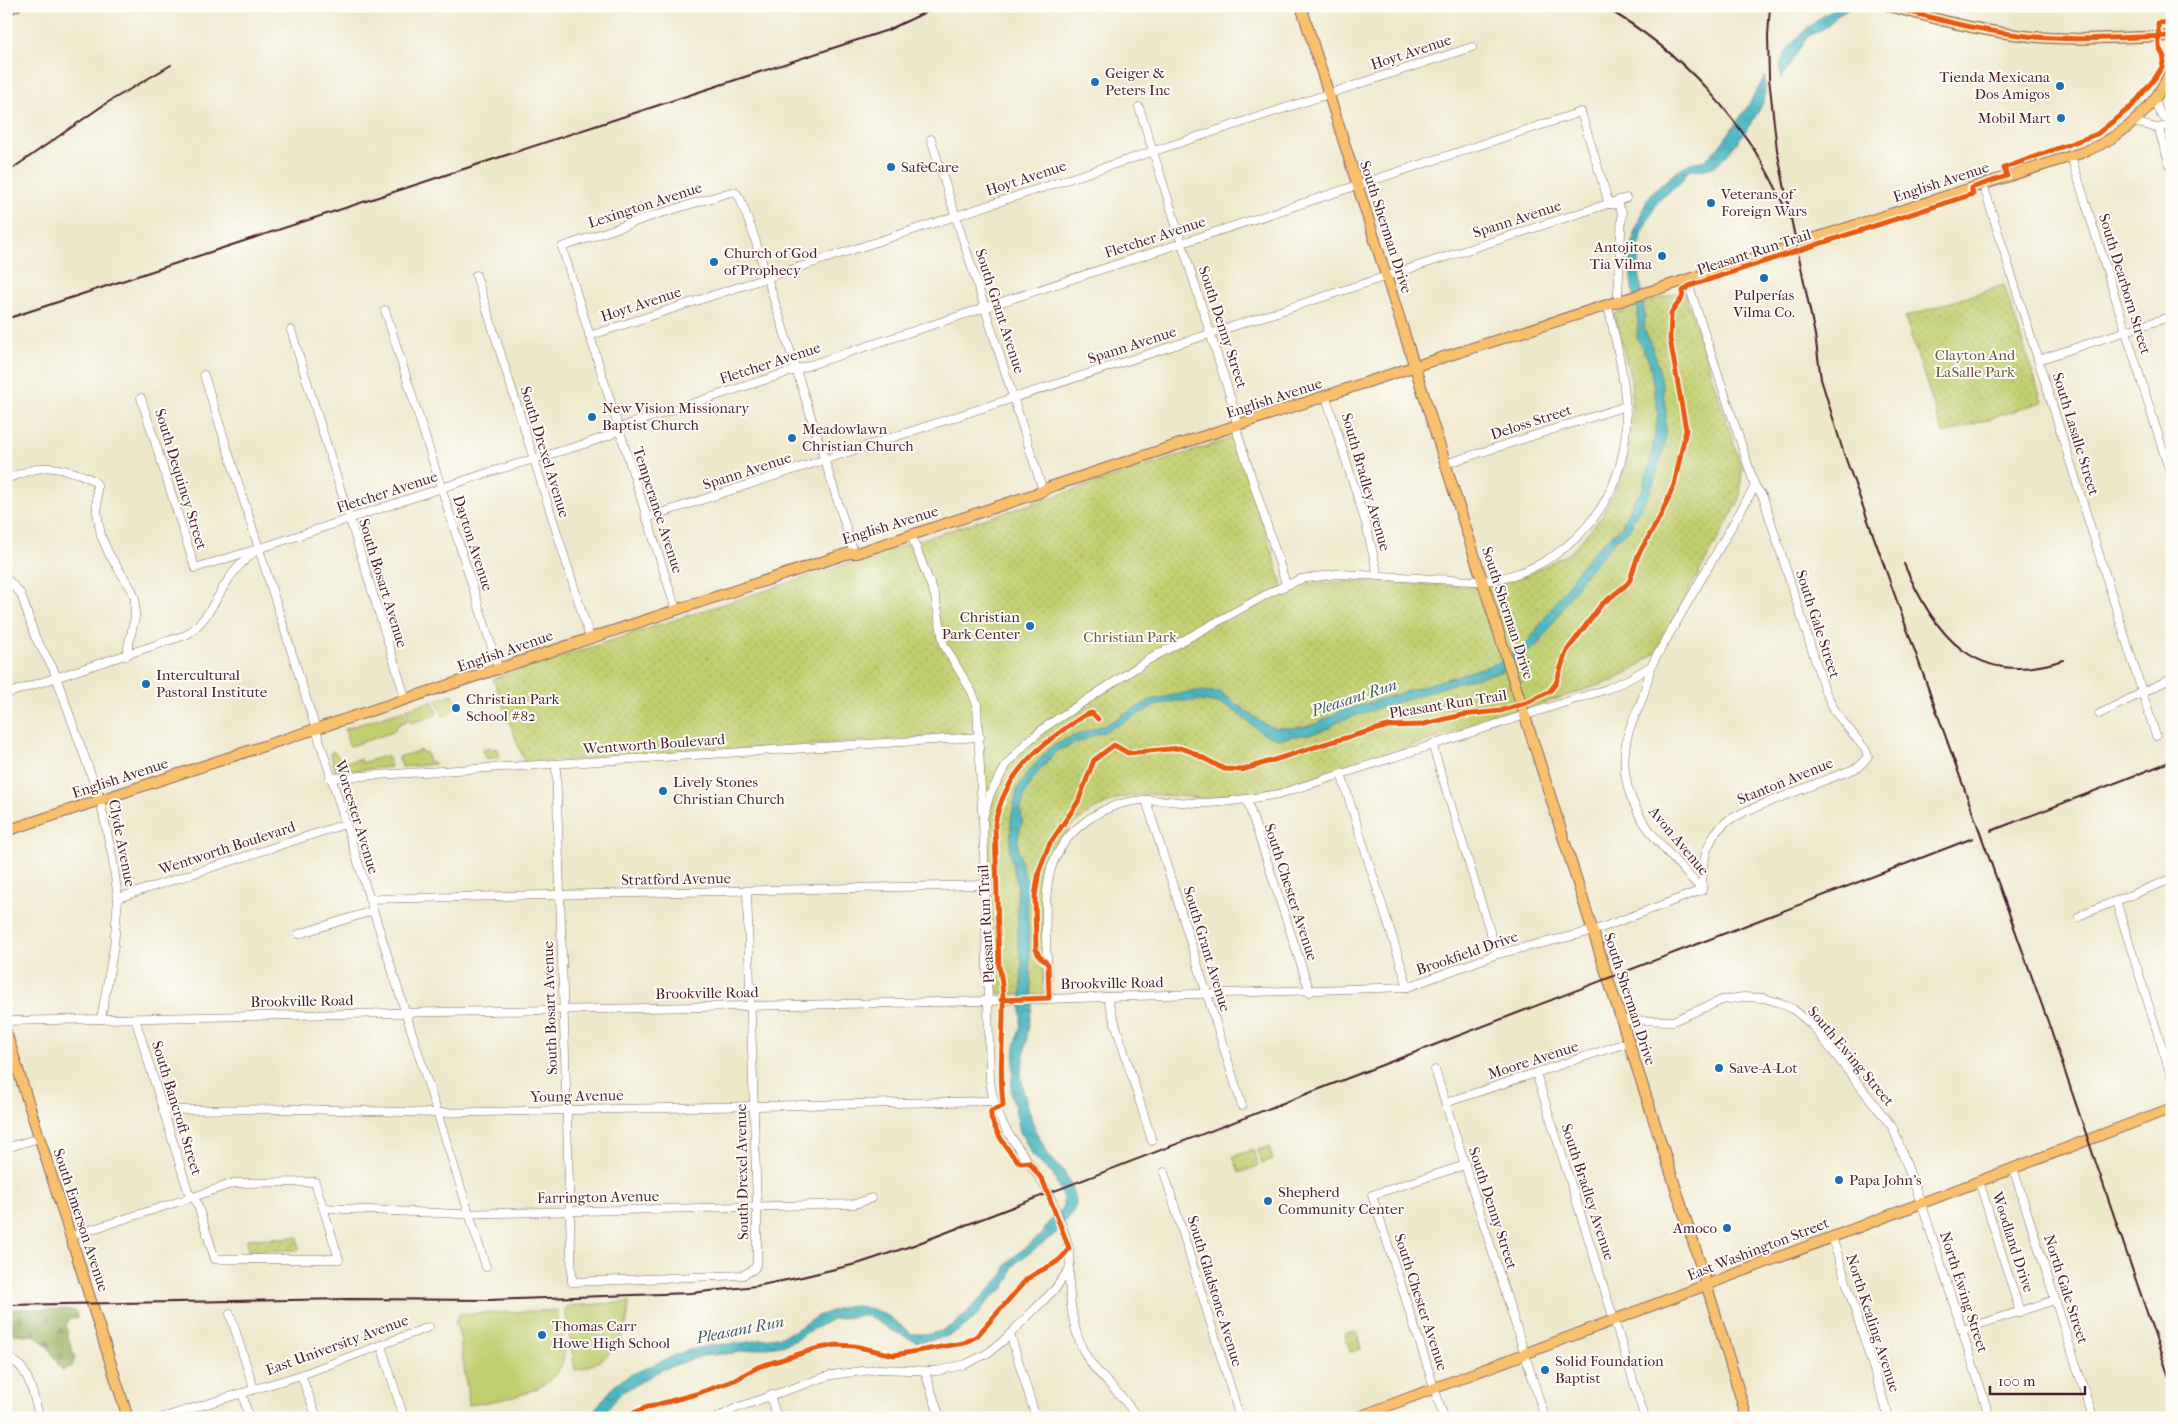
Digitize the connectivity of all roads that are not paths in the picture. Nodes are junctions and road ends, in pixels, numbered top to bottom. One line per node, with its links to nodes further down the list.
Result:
1 (16, 6): 4 (main road)
2 (1301, 6): 8 (main road, South Sherman Drive)
3 (1889, 6): 5 (main road)
4 (6, 10)
5 (2172, 36)
6 (1472, 47): 8 (street, Hoyt Avenue)
7 (2172, 68): 9 (main road, English Avenue)
8 (1328, 94): 16 (street, Hoyt Avenue); 20 (main road, South Sherman Drive)
9 (2155, 99): 11 (street); 12 (main road, English Avenue)
10 (1139, 107): 16 (street, South Denny Street)
11 (2172, 120)
12 (2134, 122): 14 (street); 17 (main road, English Avenue)
13 (2172, 125): 14 (street)
14 (2161, 128): 18 (street)
15 (931, 139): 23 (street, South Grant Avenue)
16 (1153, 151): 23 (street, Hoyt Avenue); 24 (street, South Denny Street)
17 (2071, 156): 19 (main road, English Avenue); 38 (street, South Dearborn Street)
18 (2172, 171)
19 (1983, 184): 25 (main road, English Avenue); 41 (street, South Lasalle Street)
20 (1357, 185): 22 (street, Fletcher Avenue); 24 (street, Fletcher Avenue); 29 (main road, South Sherman Drive)
21 (1626, 198): 22 (street, Spann Avenue)
22 (1609, 204): 29 (street, Spann Avenue); 32 (street)
23 (956, 216): 30 (street, Hoyt Avenue); 34 (street, South Grant Avenue)
24 (1182, 242): 34 (street, Fletcher Avenue); 39 (street, South Denny Street)
25 (1800, 243)
26 (562, 247): 30 (street, Lexington Avenue); 40 (street, Temperance Avenue)
27 (1783, 249): 31 (main road, English Avenue)
28 (476, 275): 51 (street, South Drexel Avenue)
29 (1386, 275): 39 (street, Spann Avenue); 42 (main road, South Sherman Drive)
30 (767, 278): 40 (street, Hoyt Avenue); 43 (street)
31 (1687, 280): 32 (main road, English Avenue); 56 (street, South Gale Street)
32 (1622, 301): 33 (main road, English Avenue)
33 (1608, 306): 42 (main road, English Avenue); 48 (street)
34 (984, 307): 43 (street, Fletcher Avenue); 47 (street, South Grant Avenue)
35 (385, 310): 57 (street, Dayton Avenue)
36 (2172, 316): 38 (street)
37 (290, 330): 60 (street, South Bosart Avenue)
38 (2126, 331): 41 (street); 54 (street, South Dearborn Street)
39 (1210, 334): 47 (street, Spann Avenue); 49 (street, South Denny Street)
40 (589, 336): 50 (street, Temperance Avenue)
41 (2038, 360): 75 (street, South Lasalle Street)
42 (1414, 367): 45 (main road, English Avenue); 53 (main road, South Sherman Drive)
43 (796, 369): 50 (street, Fletcher Avenue); 52 (street)
44 (204, 375): 62 (street, Worcester Avenue)
45 (1326, 397): 49 (main road, English Avenue); 64 (street, South Bradley Avenue)
46 (141, 398): 62 (street, South Dequincy Street)
47 (1014, 398): 52 (street, Spann Avenue); 58 (street, South Grant Avenue)
48 (1626, 406): 53 (street, Deloss Street); 66 (street)
49 (1237, 426): 58 (main road, English Avenue); 67 (street, South Denny Street)
50 (618, 429): 51 (street, Fletcher Avenue); 59 (street, Temperance Avenue)
51 (532, 459): 57 (street, Fletcher Avenue); 69 (street, South Drexel Avenue)
52 (824, 460): 59 (street, Spann Avenue); 63 (street)
53 (1444, 464): 66 (main road, South Sherman Drive)
54 (2172, 478)
55 (6, 479): 70 (street)
56 (1755, 486): 71 (street, Avon Avenue); 84 (street, South Gale Street)
57 (441, 488): 60 (street, Fletcher Avenue); 72 (street, Dayton Avenue)
58 (1043, 491): 61 (main road, English Avenue)
59 (646, 518): 68 (street, Temperance Avenue)
60 (349, 519): 62 (street, Fletcher Avenue); 77 (street, South Bosart Avenue)
61 (911, 535): 63 (main road, English Avenue); 82 (street)
62 (258, 549): 70 (street, Fletcher Avenue); 80 (street, Worcester Avenue)
63 (854, 553): 68 (main road, English Avenue)
64 (1378, 576): 66 (street); 67 (street)
65 (6, 578): 73 (street)
66 (1482, 581): 78 (main road, South Sherman Drive)
67 (1286, 584): 91 (street)
68 (676, 610): 69 (main road, English Avenue)
69 (590, 638): 72 (main road, English Avenue)
70 (126, 656): 73 (street, Fletcher Avenue)
71 (1651, 666): 78 (street); 96 (street, Avon Avenue)
72 (499, 670): 77 (main road, English Avenue)
73 (57, 678): 76 (street, Fletcher Avenue); 88 (street, Clyde Avenue)
74 (2172, 678): 75 (street)
75 (2142, 692): 79 (street); 81 (street, South Lasalle Street)
76 (6, 694)
77 (406, 700): 80 (main road, English Avenue)
78 (1524, 714): 83 (street); 104 (main road, South Sherman Drive)
79 (2099, 714)
80 (315, 730): 87 (street, Worcester Avenue); 88 (main road, English Avenue)
81 (2156, 736)
82 (980, 737): 85 (street, Wentworth Boulevard); 91 (street)
83 (1432, 744): 86 (street); 106 (street)
84 (1866, 761): 96 (street, Stanton Avenue)
85 (556, 764): 87 (street, Wentworth Boulevard); 98 (street, South Bosart Avenue)
86 (1341, 774): 90 (street); 107 (street)
87 (330, 778): 92 (street, Worcester Avenue)
88 (100, 800): 93 (main road, English Avenue); 99 (street, Clyde Avenue)
89 (1146, 800): 90 (street); 109 (street, South Grant Avenue); 111 (street)
90 (1247, 800): 108 (street, South Chester Avenue)
91 (983, 818): 95 (street)
92 (345, 824): 99 (street, Wentworth Boulevard); 100 (street, Worcester Avenue)
93 (6, 831)
94 (2172, 879): 101 (street)
95 (985, 886): 97 (street, Stratford Avenue); 112 (street)
96 (1702, 890): 104 (street)
97 (747, 891): 98 (street, Stratford Avenue); 113 (street, South Drexel Avenue)
98 (560, 895): 100 (street, Stratford Avenue); 114 (street, South Bosart Avenue)
99 (118, 898): 117 (street, Clyde Avenue)
100 (369, 899): 102 (street, Worcester Avenue)
101 (2116, 901): 103 (street); 124 (street)
102 (372, 911): 105 (street); 115 (street, Worcester Avenue)
103 (2079, 917)
104 (1593, 932): 106 (street, Brookfield Drive); 118 (main road, South Sherman Drive)
105 (299, 934)
106 (1497, 954): 107 (street, Brookfield Drive)
107 (1408, 987): 108 (street, Brookville Road)
108 (1310, 992): 109 (street, Brookville Road)
109 (1207, 994): 110 (street, Brookville Road); 128 (street, South Grant Avenue)
110 (1107, 997): 111 (street, Brookville Road); 134 (street)
111 (1049, 998): 112 (street, Brookville Road)
112 (987, 1000): 113 (street, Brookville Road); 125 (street)
113 (751, 1005): 114 (street, Brookville Road); 127 (street, South Drexel Avenue)
114 (563, 1009): 115 (street, Brookville Road); 131 (street, South Bosart Avenue)
115 (405, 1013): 116 (street, Brookville Road); 132 (street, Worcester Avenue)
116 (135, 1018): 117 (street, Brookville Road); 130 (street, South Bancroft Street)
117 (102, 1019): 119 (street, Brookville Road)
118 (1622, 1020): 121 (main road, South Sherman Drive); 142 (street, South Ewing Street)
119 (6, 1021)
120 (6, 1032): 133 (main road, South Emerson Avenue)
121 (1629, 1042): 123 (street, Moore Avenue); 152 (main road, South Sherman Drive)
122 (1435, 1070): 126 (street, South Denny Street)
123 (1536, 1073): 126 (street, Moore Avenue); 156 (street, South Bradley Avenue)
124 (2172, 1079)
125 (993, 1100): 127 (street, Young Avenue); 150 (street)
126 (1445, 1103): 136 (street, South Denny Street)
127 (754, 1106): 131 (street, Young Avenue); 143 (street, South Drexel Avenue)
128 (1242, 1106)
129 (2172, 1108): 137 (main road, East Washington Street)
130 (163, 1110): 132 (street, Young Avenue); 140 (street, South Bancroft Street)
131 (567, 1110): 132 (street, Young Avenue); 145 (street, South Bosart Avenue)
132 (436, 1113): 146 (street, Worcester Avenue)
133 (39, 1138): 135 (street); 147 (main road, South Emerson Avenue)
134 (1152, 1141)
135 (6, 1148)
136 (1465, 1165): 161 (street, South Denny Street); 165 (street, South Chester Avenue)
137 (2013, 1168): 139 (main road, East Washington Street); 153 (street, North Gale Street)
138 (1164, 1172): 180 (street, South Gladstone Avenue)
139 (1979, 1181): 142 (main road, East Washington Street); 154 (street, Woodland Drive)
140 (193, 1197): 144 (street); 144 (street, South Bancroft Street); 147 (street)
141 (872, 1198): 143 (street, Farrington Avenue)
142 (1921, 1203): 148 (main road, East Washington Street); 158 (street, North Ewing Street)
143 (757, 1207): 145 (street, Farrington Avenue); 151 (street, South Drexel Avenue)
144 (323, 1208): 146 (street, Farrington Avenue)
145 (570, 1211): 146 (street, Farrington Avenue); 151 (street, South Bosart Avenue)
146 (468, 1213): 149 (street, Worcester Avenue)
147 (71, 1236): 170 (main road, South Emerson Avenue)
148 (1832, 1237): 152 (main road, East Washington Street); 186 (street, North Kealing Avenue)
149 (486, 1267)
150 (1069, 1269): 159 (street); 179 (street)
151 (572, 1282)
152 (1706, 1285): 156 (main road, East Washington Street); 185 (main road, South Sherman Drive)
153 (2055, 1300): 154 (street); 188 (street, North Gale Street)
154 (2020, 1312): 158 (street)
155 (230, 1314): 166 (street)
156 (1615, 1320): 161 (main road, East Washington Street); 184 (street, South Bradley Avenue)
157 (429, 1327): 160 (street, East University Avenue)
158 (1962, 1330): 187 (street, North Ewing Street)
159 (1010, 1334): 163 (street); 178 (street)
160 (381, 1345): 164 (street, East University Avenue); 174 (street)
161 (1525, 1354): 165 (main road, East Washington Street); 183 (street, South Denny Street)
162 (6, 1358): 169 (street)
163 (925, 1372): 168 (street); 177 (street)
164 (301, 1375): 166 (street, East University Avenue); 173 (street)
165 (1434, 1388): 181 (main road, East Washington Street); 182 (street, South Chester Avenue)
166 (254, 1389): 167 (street, East University Avenue)
167 (242, 1393): 171 (street, East University Avenue); 172 (street)
168 (770, 1395): 175 (street); 176 (street)
169 (40, 1418)
170 (128, 1418)
171 (161, 1418)
172 (249, 1418)
173 (317, 1418)
174 (404, 1418)
175 (717, 1418)
176 (777, 1418)
177 (940, 1418)
178 (1036, 1418)
179 (1137, 1418)
180 (1240, 1418)
181 (1356, 1418)
182 (1444, 1418)
183 (1545, 1418)
184 (1646, 1418)
185 (1747, 1418)
186 (1889, 1418)
187 (1990, 1418)
188 (2092, 1418)

